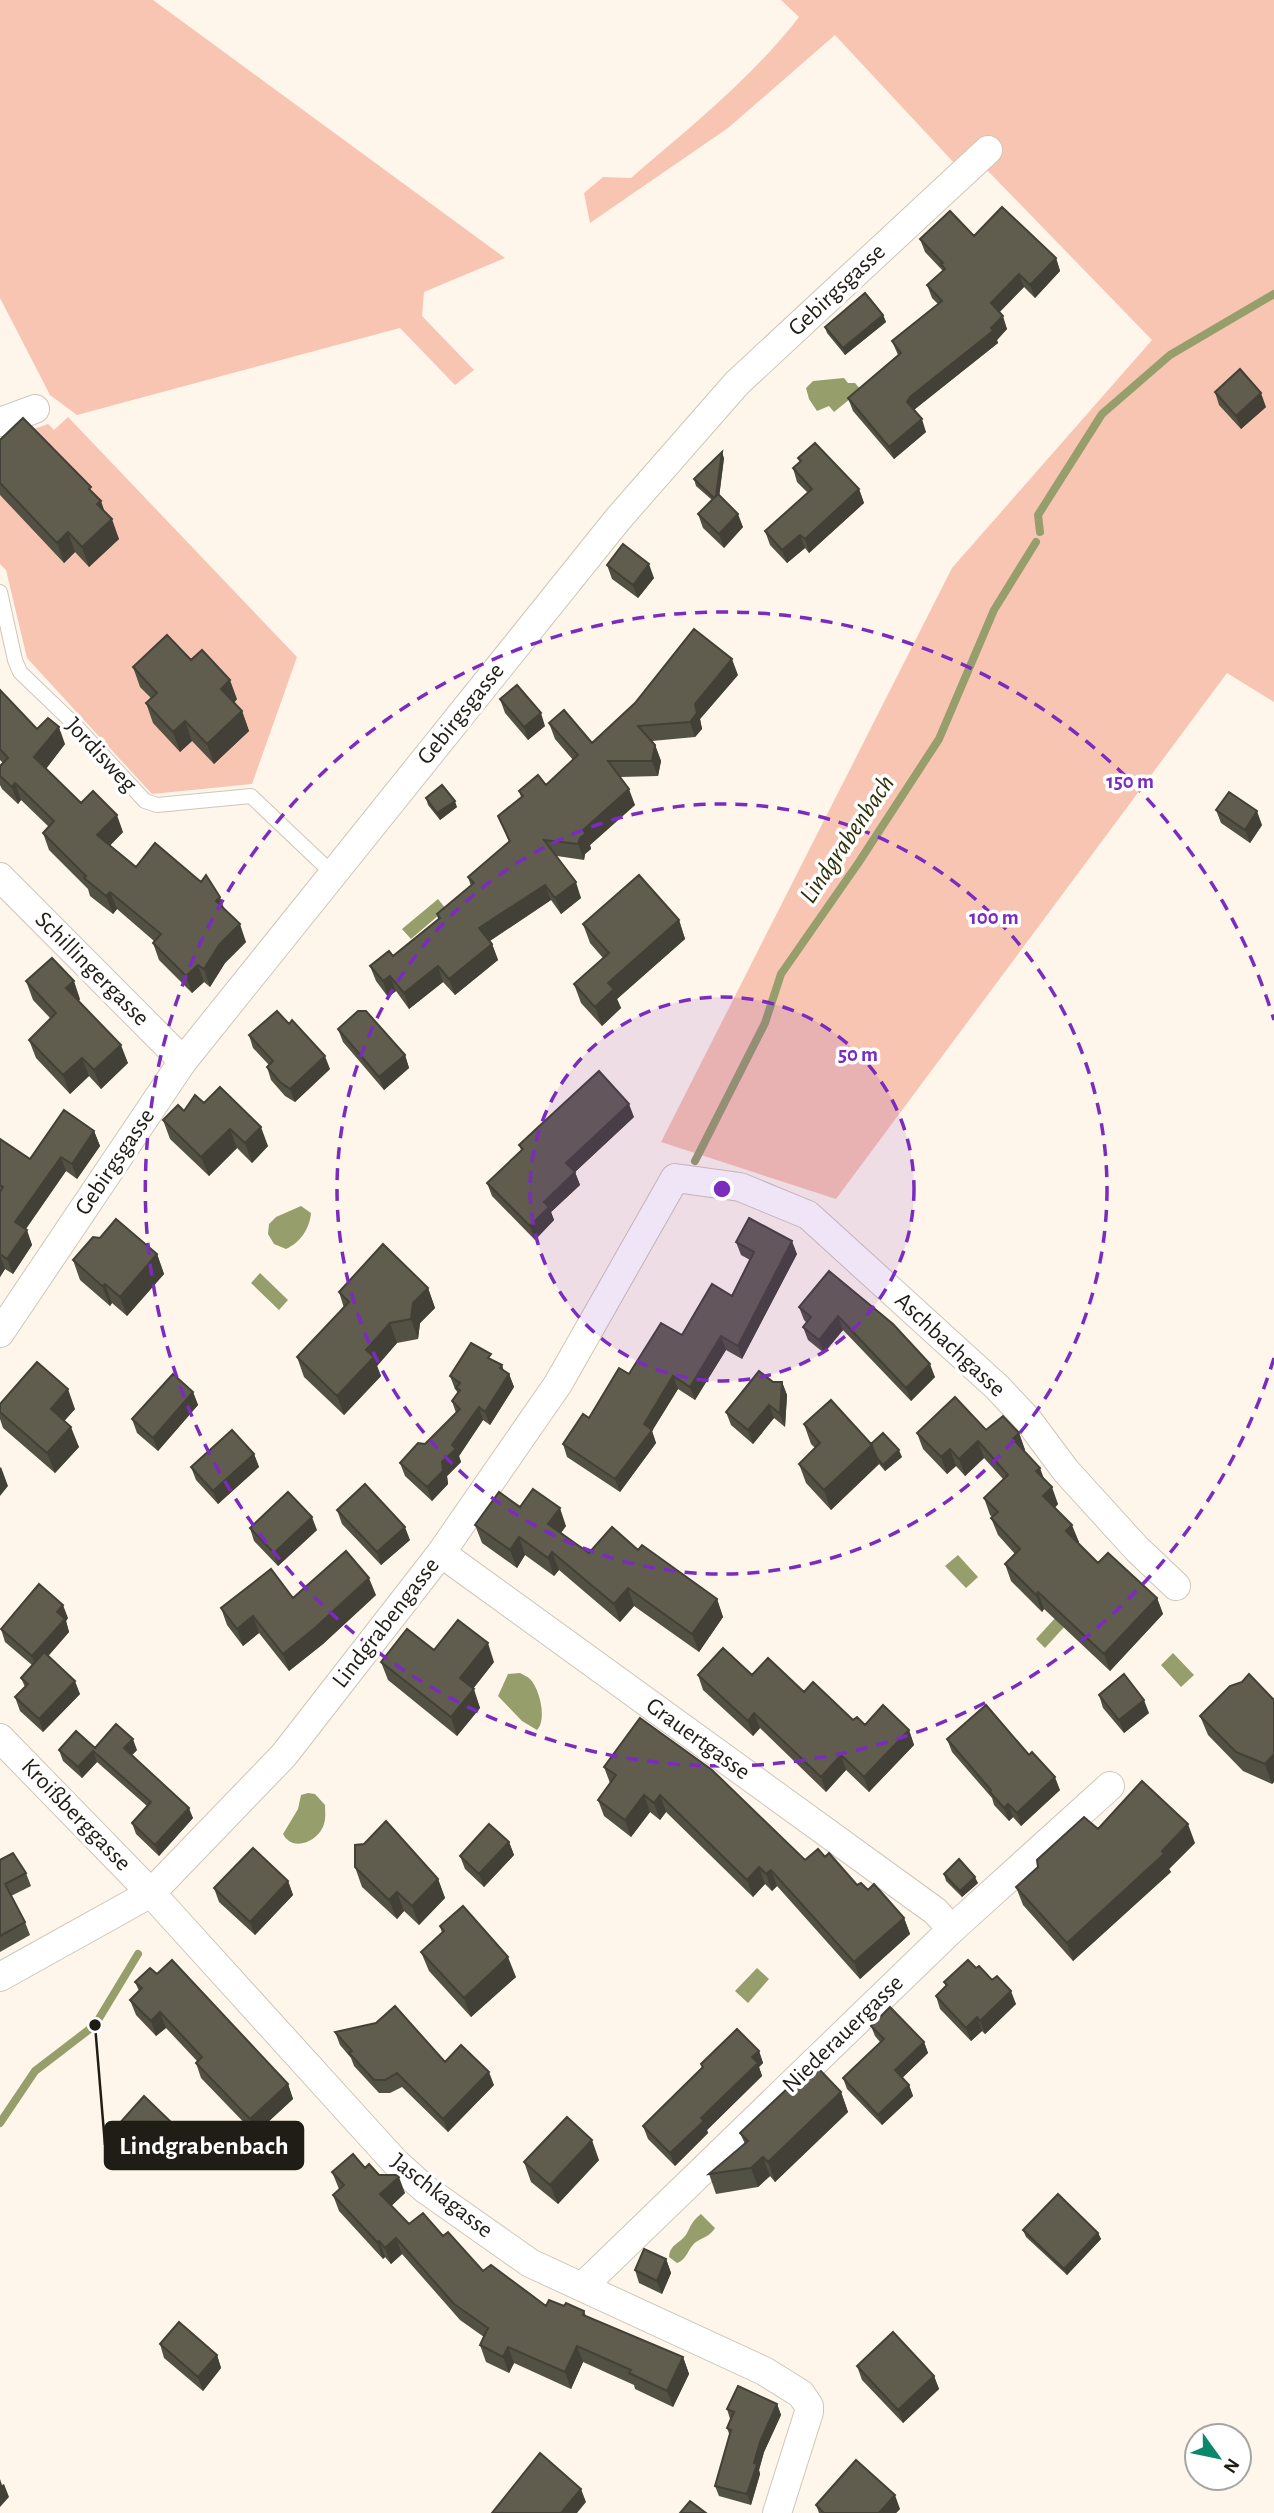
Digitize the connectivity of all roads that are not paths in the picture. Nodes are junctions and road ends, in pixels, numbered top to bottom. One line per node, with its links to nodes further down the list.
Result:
1 (988, 150): 5 (street, Gebirgsgasse)
2 (35, 409): 3 (street)
3 (0, 422)
4 (0, 592): 5 (lane, Jordisweg)
5 (332, 873): 7 (street, Gebirgsgasse)
6 (0, 877): 7 (street, Schillingergasse)
7 (183, 1061): 9 (street, Gebirgsgasse)
8 (675, 1178): 10 (street, Lindgrabengasse); 11 (street, Aschbachgasse)
9 (0, 1333)
10 (441, 1553): 14 (street, Lindgrabengasse); 15 (street, Grauertgasse)
11 (1176, 1586)
12 (0, 1738): 14 (street, Kroißberggasse)
13 (1110, 1786): 15 (street, Niederauergasse)
14 (151, 1893): 16 (street, Lindgrabengasse); 17 (street, Jaschkagasse)
15 (952, 1929): 17 (street, Niederauergasse)
16 (0, 1977)
17 (582, 2287): 18 (street, Jaschkagasse)
18 (777, 2513)

